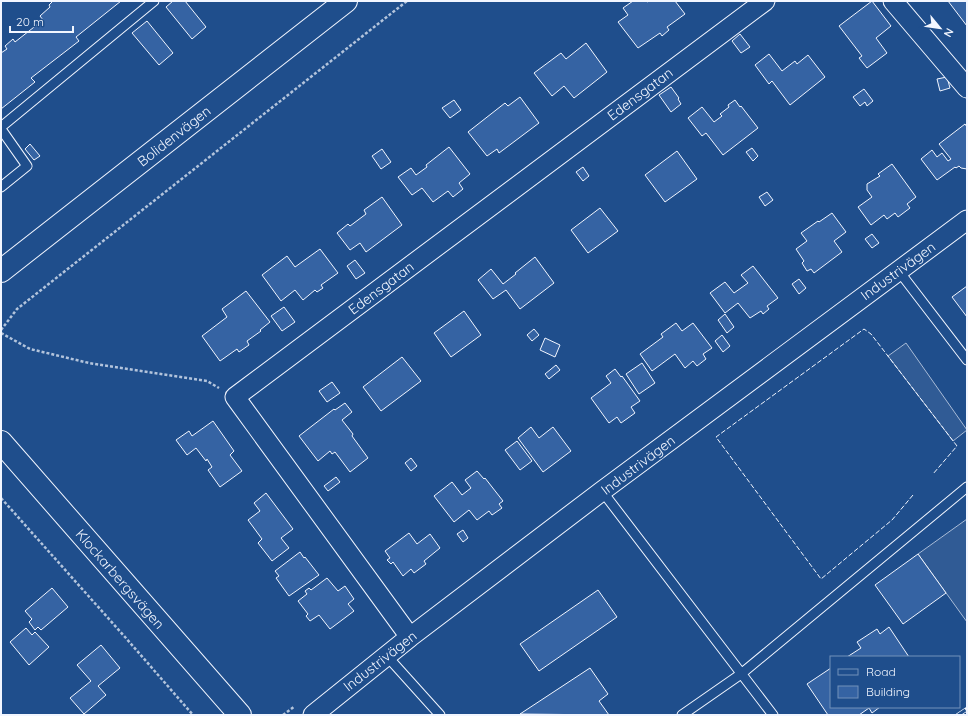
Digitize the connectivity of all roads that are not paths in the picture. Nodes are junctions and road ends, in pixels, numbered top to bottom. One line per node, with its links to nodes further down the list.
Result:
1 (152, 1): 6 (lane)
2 (346, 1): 10 (main road, Bolidenvägen)
3 (765, 1): 15 (street, Edensgatan)
4 (893, 1): 5 (street)
5 (967, 88)
6 (1, 128): 7 (lane)
7 (1, 187)
8 (967, 220): 9 (street, Industrivägen)
9 (898, 270): 11 (lane); 14 (street, Industrivägen)
10 (1, 272)
11 (967, 360)
12 (1, 442): 18 (main road, Klockarbergsvägen)
13 (967, 487): 17 (lane)
14 (602, 491): 15 (street, Industrivägen); 17 (lane)
15 (410, 637): 16 (street, Industrivägen)
16 (386, 656): 19 (street, Industrivägen); 20 (lane)
17 (741, 674): 21 (lane); 22 (lane)
18 (240, 715)
19 (313, 715)
20 (440, 715)
21 (682, 715)
22 (773, 715)

